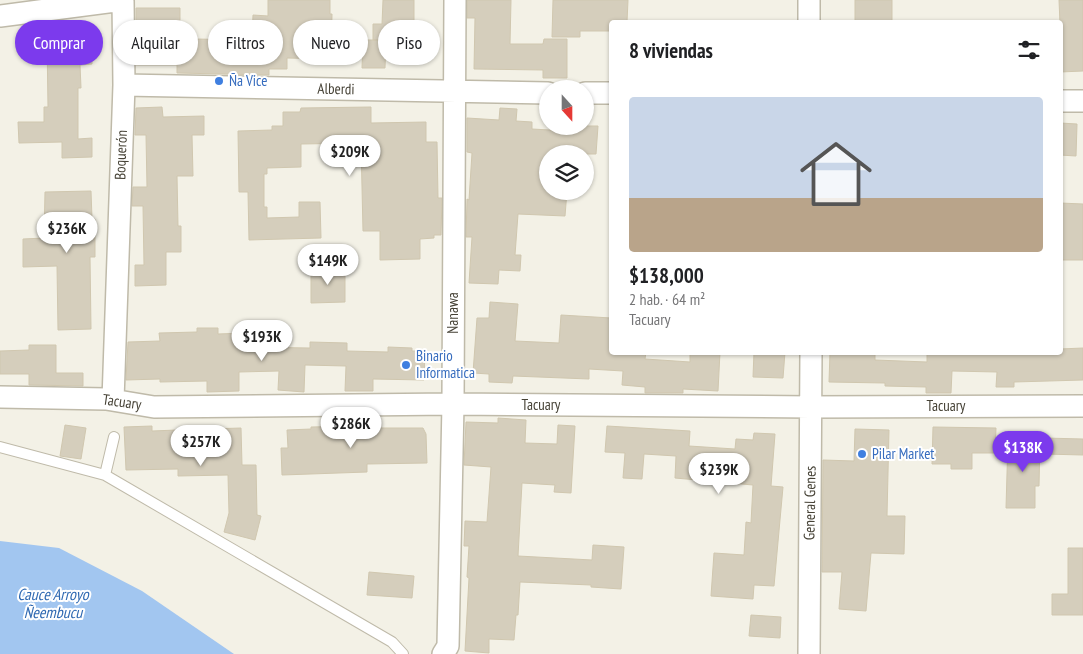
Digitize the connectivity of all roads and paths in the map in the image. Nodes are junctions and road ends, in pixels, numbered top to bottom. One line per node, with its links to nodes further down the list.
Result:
1 (123, 0): 4 (street); 6 (street, Boquerón)
2 (455, 0): 7 (street, Nanawa)
3 (809, 0): 5 (street)
4 (0, 16)
5 (810, 20)
6 (124, 86): 7 (street, Alberdi); 15 (street, Boquerón)
7 (454, 92): 8 (street, Alberdi); 16 (street, Nanawa)
8 (539, 93)
9 (594, 93): 10 (street)
10 (609, 93)
11 (1063, 101): 12 (street)
12 (1083, 101)
13 (811, 355): 18 (street, General Genes)
14 (0, 396): 15 (street, Tacuary)
15 (113, 400): 16 (street, Tacuary)
16 (453, 404): 18 (street, Tacuary); 23 (street, Nanawa)
17 (1083, 406): 18 (street, Tacuary)
18 (811, 407): 24 (street, General Genes)
19 (114, 437): 21 (lane)
20 (0, 447): 21 (lane)
21 (105, 475): 22 (lane)
22 (403, 654)
23 (443, 654)
24 (808, 654)

